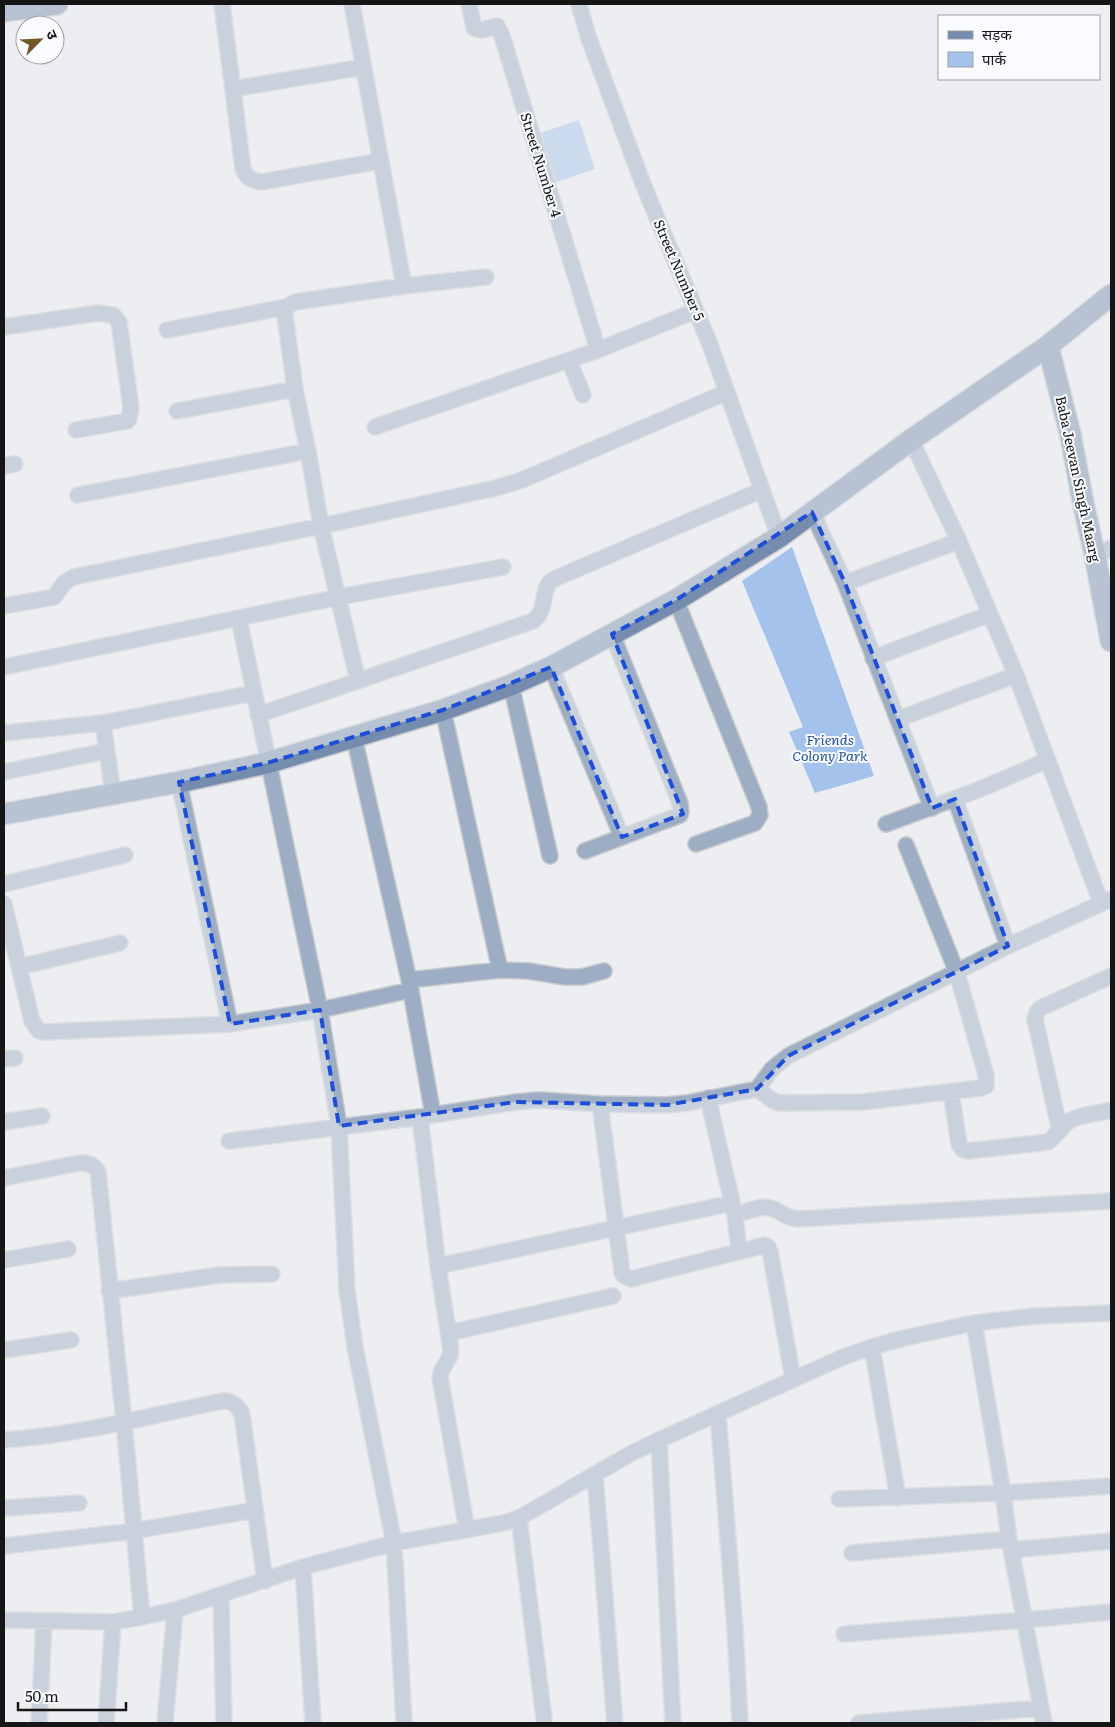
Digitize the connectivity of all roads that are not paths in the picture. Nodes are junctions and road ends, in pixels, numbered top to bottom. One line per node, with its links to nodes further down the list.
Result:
1 (57, 4): 6 (street)
2 (222, 4): 8 (street)
3 (352, 4): 7 (street)
4 (470, 4): 18 (street, Street Number 4)
5 (579, 4): 14 (street, Street Number 5)
6 (4, 11)
7 (363, 67): 8 (street); 9 (street)
8 (233, 89): 9 (street)
9 (380, 161): 11 (street)
10 (486, 277): 11 (street)
11 (404, 286): 13 (street)
12 (1111, 296): 17 (street)
13 (286, 307): 16 (street); 20 (street)
14 (695, 311): 18 (street); 21 (street, Street Number 5)
15 (4, 327): 25 (street)
16 (167, 330)
17 (1048, 346): 26 (street); 34 (street, Baba Jeevan Singh Maarg)
18 (598, 350): 19 (street)
19 (569, 360): 22 (street); 24 (street)
20 (295, 389): 23 (street); 27 (street)
21 (727, 392): 28 (street, Street Number 5); 31 (street)
22 (583, 395)
23 (177, 411)
24 (375, 427)
25 (76, 430)
26 (911, 440): 30 (street); 33 (street)
27 (308, 451): 29 (street); 31 (street)
28 (762, 490): 32 (street, Street Number 5); 48 (street)
29 (78, 495)
30 (812, 512): 32 (street); 36 (street)
31 (321, 526): 37 (street); 39 (street)
32 (779, 537): 38 (street)
33 (959, 540): 36 (street); 40 (street)
34 (1103, 552): 43 (street, Baba Jeevan Singh Maarg)
35 (503, 567): 37 (street)
36 (845, 583): 44 (street)
37 (339, 597): 41 (street); 48 (street)
38 (676, 600): 42 (street); 68 (street)
39 (4, 606)
40 (990, 614): 44 (street); 47 (street)
41 (239, 619): 45 (street); 50 (street)
42 (612, 634): 46 (street); 67 (street)
43 (1110, 634)
44 (873, 658): 53 (street)
45 (4, 667)
46 (551, 667): 49 (street); 67 (street)
47 (1016, 675): 53 (street); 58 (street)
48 (358, 681): 52 (street)
49 (511, 685): 51 (street); 72 (street)
50 (254, 693): 52 (street); 54 (street)
51 (443, 710): 56 (street); 79 (street)
52 (258, 716): 59 (street)
53 (898, 719): 64 (street)
54 (103, 723): 55 (street); 57 (street)
55 (4, 733)
56 (354, 737): 59 (street); 83 (street)
57 (106, 751): 60 (street); 62 (street)
58 (1048, 760): 63 (street); 74 (street)
59 (267, 762): 61 (street); 84 (street)
60 (4, 772)
61 (179, 782): 62 (street); 85 (street)
62 (113, 793): 65 (street)
63 (955, 799): 64 (street); 77 (street)
64 (932, 808): 66 (street)
65 (4, 814)
66 (886, 824)
67 (622, 837): 70 (street)
68 (696, 844)
69 (906, 845): 81 (street)
70 (585, 851)
71 (125, 855): 73 (street)
72 (550, 856)
73 (4, 884)
74 (1106, 901): 77 (street)
75 (4, 904): 78 (street)
76 (120, 943): 78 (street)
77 (1008, 946): 81 (street)
78 (13, 959): 85 (street)
79 (500, 970): 80 (street); 83 (street)
80 (604, 972)
81 (957, 973): 86 (street); 87 (street)
82 (1111, 976): 95 (street)
83 (410, 985): 84 (street); 92 (street)
84 (320, 1010): 85 (street); 94 (street)
85 (230, 1024)
86 (757, 1089): 87 (street); 88 (street)
87 (951, 1092): 95 (street)
88 (708, 1098): 89 (street); 99 (street)
89 (600, 1104): 92 (street); 100 (street)
90 (1111, 1110): 95 (street)
91 (42, 1116): 93 (street)
92 (427, 1116): 94 (street); 104 (street)
93 (4, 1122)
94 (339, 1126): 96 (street); 131 (street)
95 (1060, 1131)
96 (229, 1142)
97 (4, 1178): 106 (street)
98 (1111, 1201): 99 (street)
99 (733, 1209): 100 (street); 102 (street)
100 (615, 1229): 102 (street); 104 (street)
101 (68, 1249): 103 (street)
102 (738, 1250): 114 (street)
103 (4, 1260)
104 (438, 1266): 110 (street)
105 (272, 1274): 106 (street)
106 (109, 1291): 116 (street)
107 (613, 1296): 110 (street)
108 (1111, 1312): 109 (street)
109 (974, 1323): 112 (street); 121 (street)
110 (449, 1334): 128 (street)
111 (71, 1340): 113 (street)
112 (872, 1347): 114 (street); 123 (street)
113 (4, 1350)
114 (793, 1379): 115 (street)
115 (718, 1413): 118 (street); 157 (street)
116 (124, 1422): 117 (street); 126 (street); 129 (street)
117 (4, 1440)
118 (659, 1440): 119 (street); 156 (street)
119 (595, 1475): 127 (street); 155 (street)
120 (1111, 1486): 121 (street)
121 (1003, 1493): 123 (street); 132 (street)
122 (838, 1498): 123 (street)
123 (898, 1498)
124 (78, 1504): 125 (street)
125 (4, 1508)
126 (255, 1510): 129 (street); 136 (street)
127 (518, 1518): 128 (street); 147 (street)
128 (467, 1530): 131 (street)
129 (134, 1531): 133 (street); 140 (street)
130 (1111, 1541): 132 (street)
131 (394, 1543): 135 (street); 154 (street)
132 (1011, 1544): 134 (street); 142 (street)
133 (4, 1546)
134 (852, 1553)
135 (303, 1567): 136 (street); 153 (street)
136 (265, 1580): 137 (street)
137 (221, 1596): 138 (street); 152 (street)
138 (175, 1610): 140 (street); 151 (street)
139 (1111, 1612): 142 (street)
140 (142, 1617): 144 (street)
141 (4, 1620): 143 (street)
142 (1025, 1620): 145 (street); 146 (street)
143 (44, 1621): 144 (street); 149 (street)
144 (112, 1622): 150 (street)
145 (844, 1634)
146 (1041, 1708): 148 (street); 159 (street)
147 (544, 1719)
148 (915, 1721): 158 (street)
149 (39, 1723)
150 (106, 1723)
151 (165, 1723)
152 (224, 1723)
153 (313, 1723)
154 (404, 1723)
155 (615, 1723)
156 (674, 1723)
157 (740, 1723)
158 (859, 1723)
159 (1044, 1723)

